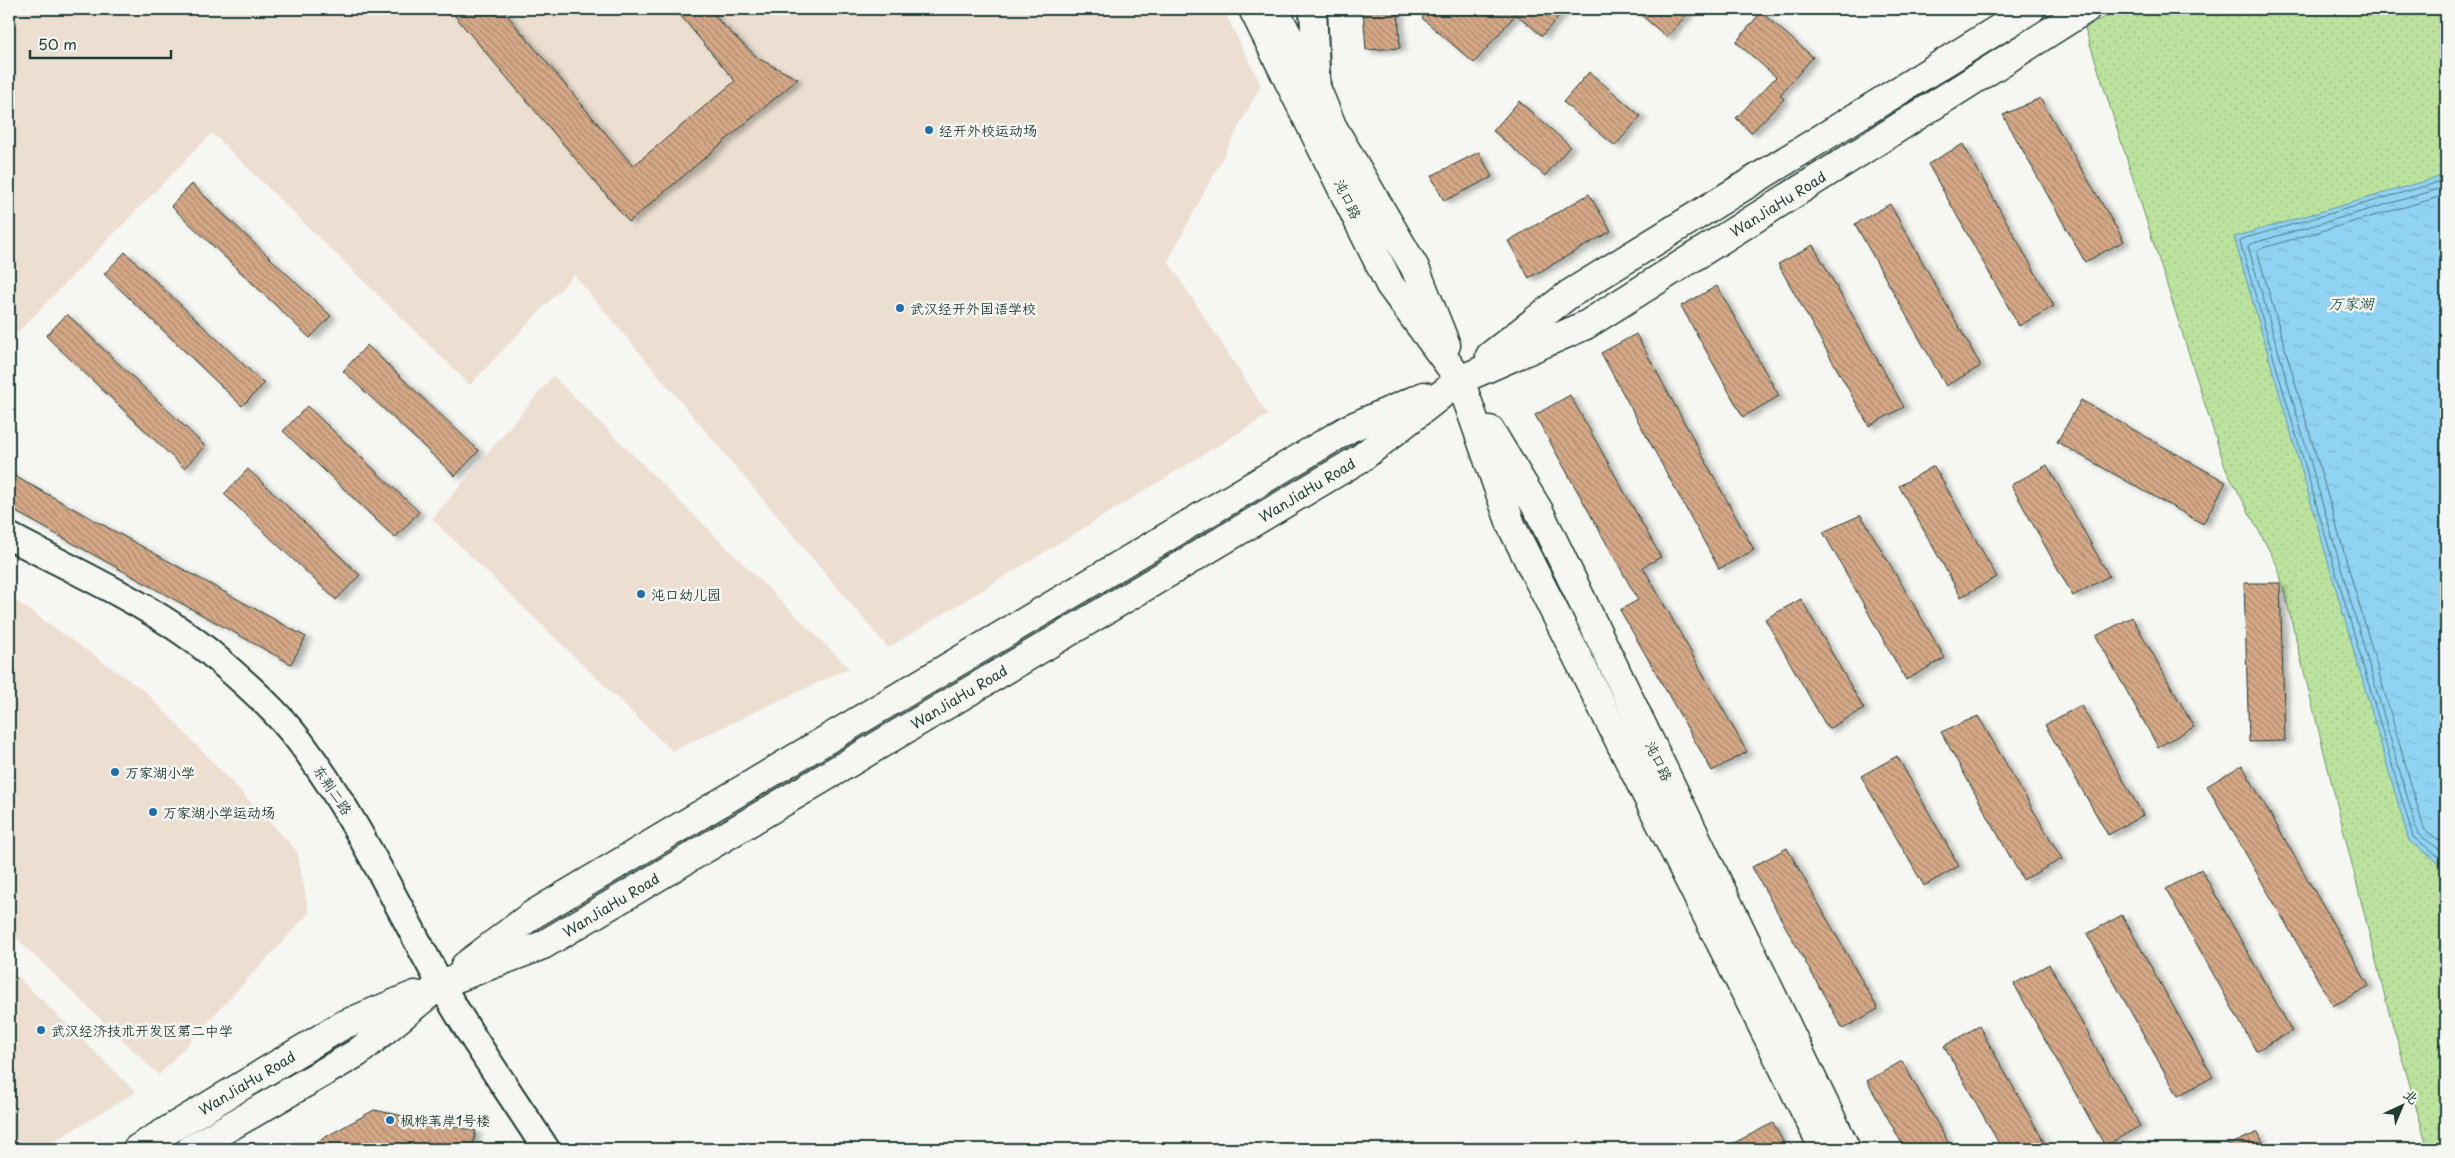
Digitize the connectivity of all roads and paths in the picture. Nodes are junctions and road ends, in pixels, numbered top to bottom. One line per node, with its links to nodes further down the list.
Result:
1 (1252, 9): 6 (main road, 沌口路)
2 (1274, 9): 6 (main road, 沌口路)
3 (1313, 9): 6 (street)
4 (2031, 9): 7 (main road, WanJiaHu Road)
5 (2086, 9): 7 (main road, WanJiaHu Road)
6 (1306, 91): 7 (main road, 沌口路)
7 (1460, 380): 9 (main road, WanJiaHu Road); 13 (main road, 沌口路); 14 (main road, 沌口路)
8 (9, 536): 9 (street, 东荆二路)
9 (441, 984): 10 (main road, WanJiaHu Road); 11 (main road, WanJiaHu Road); 12 (street, 东荆二路)
10 (137, 1149)
11 (191, 1149)
12 (546, 1149)
13 (1824, 1149)
14 (1846, 1149)

